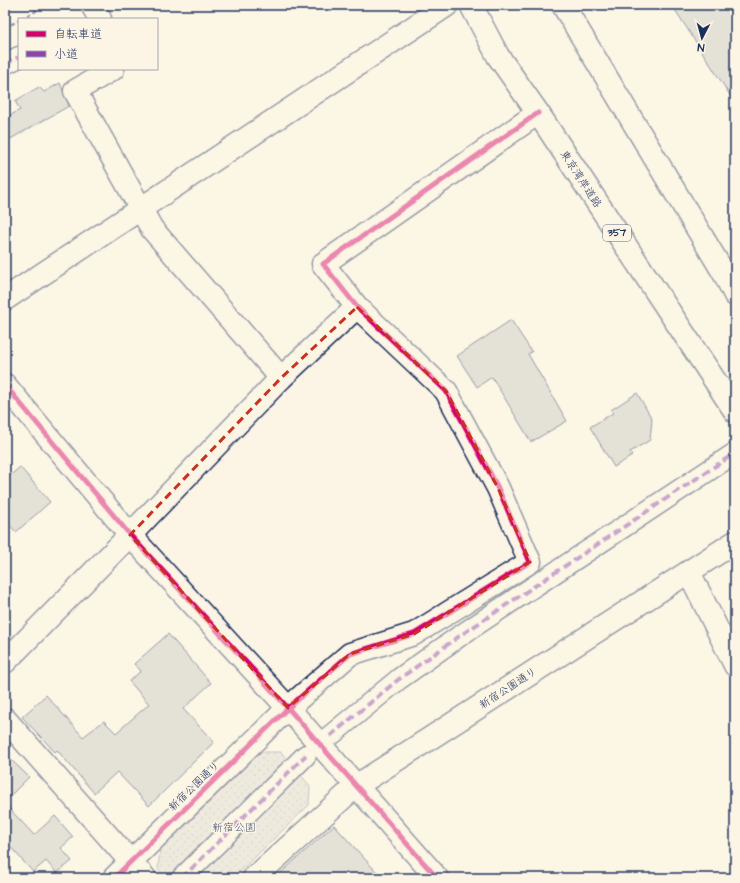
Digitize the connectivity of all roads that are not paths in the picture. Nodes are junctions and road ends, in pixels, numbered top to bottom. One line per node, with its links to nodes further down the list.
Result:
1 (92, 5): 5 (main road)
2 (447, 5): 10 (main road)
3 (471, 5): 9 (main road, 東京湾岸道路 / 357)
4 (563, 5): 11 (main road)
5 (99, 18)
6 (18, 58): 7 (street)
7 (5, 64)
8 (112, 70): 10 (main road)
9 (538, 113): 14 (main road); 17 (main road, 東京湾岸道路 / 357)
10 (141, 208): 13 (main road); 15 (main road)
11 (730, 281): 12 (main road)
12 (735, 295)
13 (5, 299)
14 (357, 307): 15 (main road); 24 (main road, 新宿公園通り)
15 (281, 378): 19 (main road)
16 (5, 386): 19 (main road)
17 (735, 411)
18 (735, 453): 26 (street)
19 (130, 535): 22 (main road); 24 (main road)
20 (735, 542): 21 (main road, 新宿公園通り)
21 (689, 572): 23 (main road); 28 (main road, 新宿公園通り)
22 (5, 662)
23 (735, 665)
24 (288, 708): 28 (main road); 29 (main road, 新宿公園通り)
25 (5, 719): 29 (main road)
26 (330, 736)
27 (306, 755): 32 (street)
28 (356, 786): 33 (main road, 新宿公園通り); 34 (main road)
29 (131, 862): 30 (main road, 新宿公園通り); 31 (main road)
30 (114, 878)
31 (145, 878)
32 (182, 878)
33 (254, 878)
34 (437, 878)

